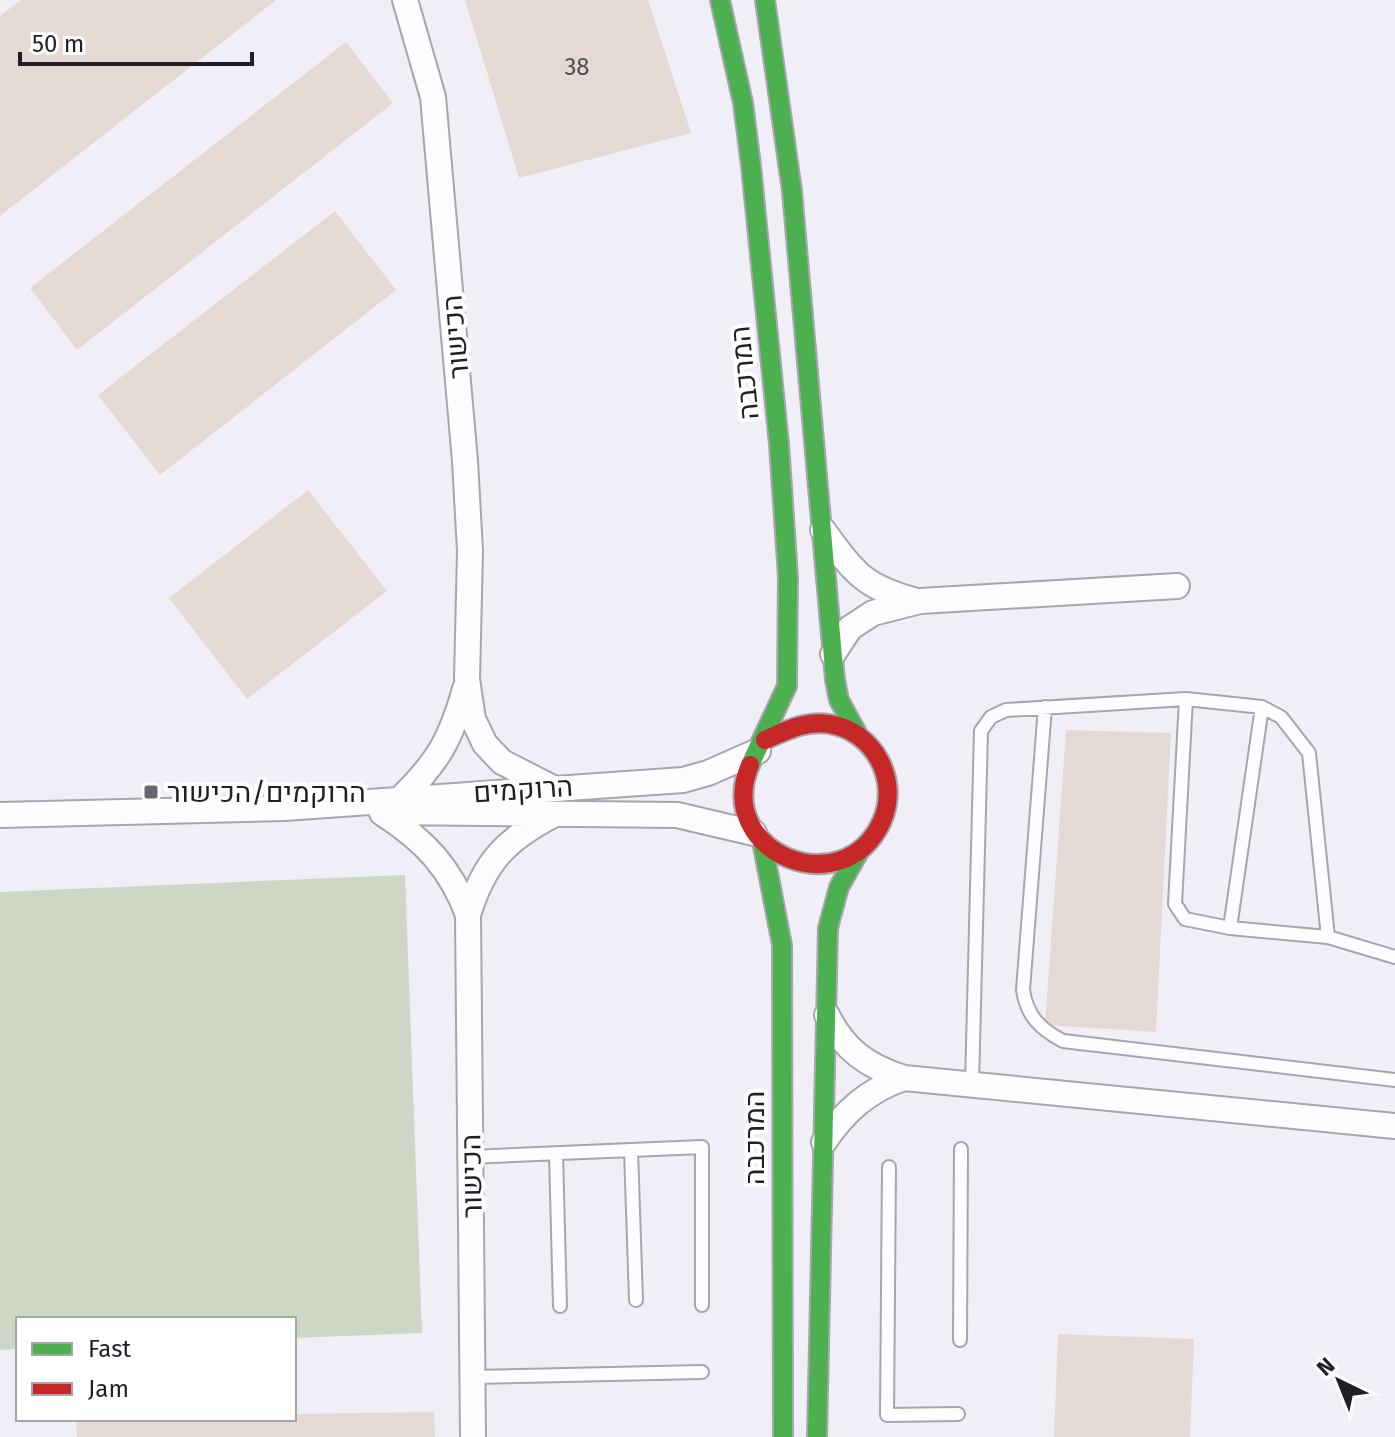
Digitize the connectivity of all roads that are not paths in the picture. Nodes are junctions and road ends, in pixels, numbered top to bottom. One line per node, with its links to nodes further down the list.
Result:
1 (405, 0): 10 (street, הכישור)
2 (705, 0): 5 (lane)
3 (720, 0): 5 (street, המרכבה)
4 (765, 0): 6 (street)
5 (725, 23): 15 (street, המרכבה)
6 (823, 530): 8 (street); 9 (street)
7 (1177, 586): 8 (street)
8 (920, 601): 9 (street)
9 (833, 654): 14 (street)
10 (467, 679): 16 (street, הכישור); 17 (street, הכישור)
11 (1186, 699): 12 (lane); 13 (lane); 23 (lane)
12 (1045, 707): 28 (lane); 29 (lane)
13 (1262, 707): 23 (lane); 24 (lane)
14 (857, 733): 15 (street); 21 (street)
15 (762, 745): 16 (street, הרוקמים); 20 (street)
16 (551, 787): 17 (street, הרוקמים)
17 (391, 805): 18 (street, הרוקמים); 19 (street, הרוקמים); 22 (street, הכישור)
18 (555, 814): 20 (street, הרוקמים); 22 (street, הכישור)
19 (0, 815)
20 (758, 837): 21 (street); 45 (street, המרכבה)
21 (860, 850): 26 (street)
22 (468, 915): 35 (street, הכישור)
23 (1230, 928): 24 (lane)
24 (1328, 937): 25 (lane)
25 (1395, 957)
26 (826, 1012): 27 (street); 31 (street)
27 (904, 1078): 29 (street); 31 (street)
28 (1395, 1080)
29 (972, 1084): 30 (street)
30 (1395, 1126)
31 (823, 1143): 46 (street)
32 (961, 1149): 40 (lane)
33 (631, 1150): 34 (lane); 37 (lane); 38 (lane)
34 (556, 1154): 35 (lane); 39 (lane)
35 (470, 1157): 42 (street, הכישור)
36 (889, 1167): 43 (lane)
37 (636, 1300)
38 (702, 1305)
39 (560, 1306)
40 (960, 1340)
41 (702, 1372): 42 (lane)
42 (473, 1377): 44 (street, הכישור)
43 (958, 1414)
44 (473, 1437)
45 (783, 1437)
46 (817, 1437)

